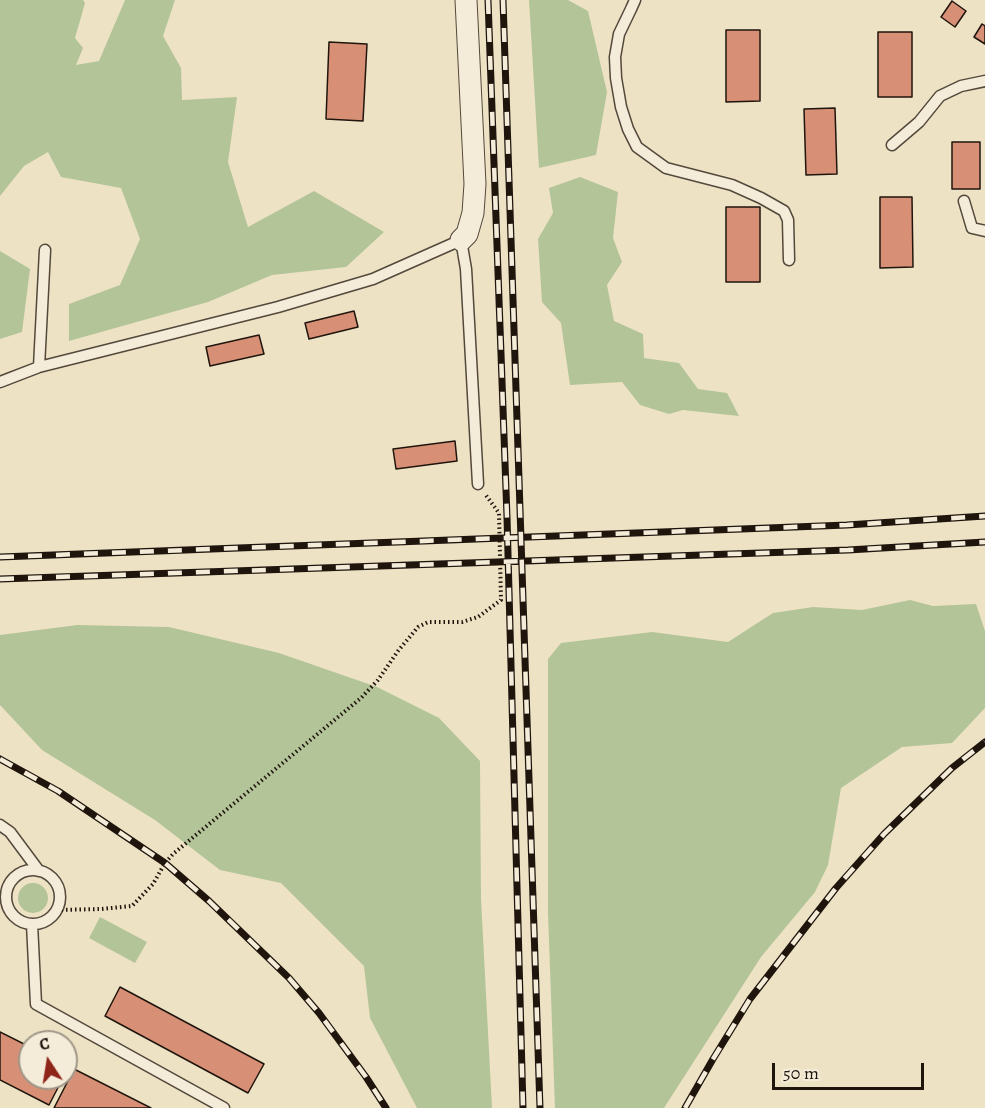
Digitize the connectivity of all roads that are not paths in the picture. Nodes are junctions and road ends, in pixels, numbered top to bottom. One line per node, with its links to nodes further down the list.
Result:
1 (466, 0): 7 (street)
2 (634, 0): 9 (lane)
3 (985, 81): 4 (lane)
4 (892, 145)
5 (964, 201): 6 (lane)
6 (985, 231)
7 (461, 240): 10 (lane); 12 (lane)
8 (45, 250): 10 (lane)
9 (789, 260)
10 (39, 367): 11 (lane)
11 (0, 382)
12 (478, 484)
13 (0, 825): 14 (lane)
14 (39, 871): 15 (lane); 15 (lane)
15 (32, 924): 16 (lane)
16 (224, 1108)

